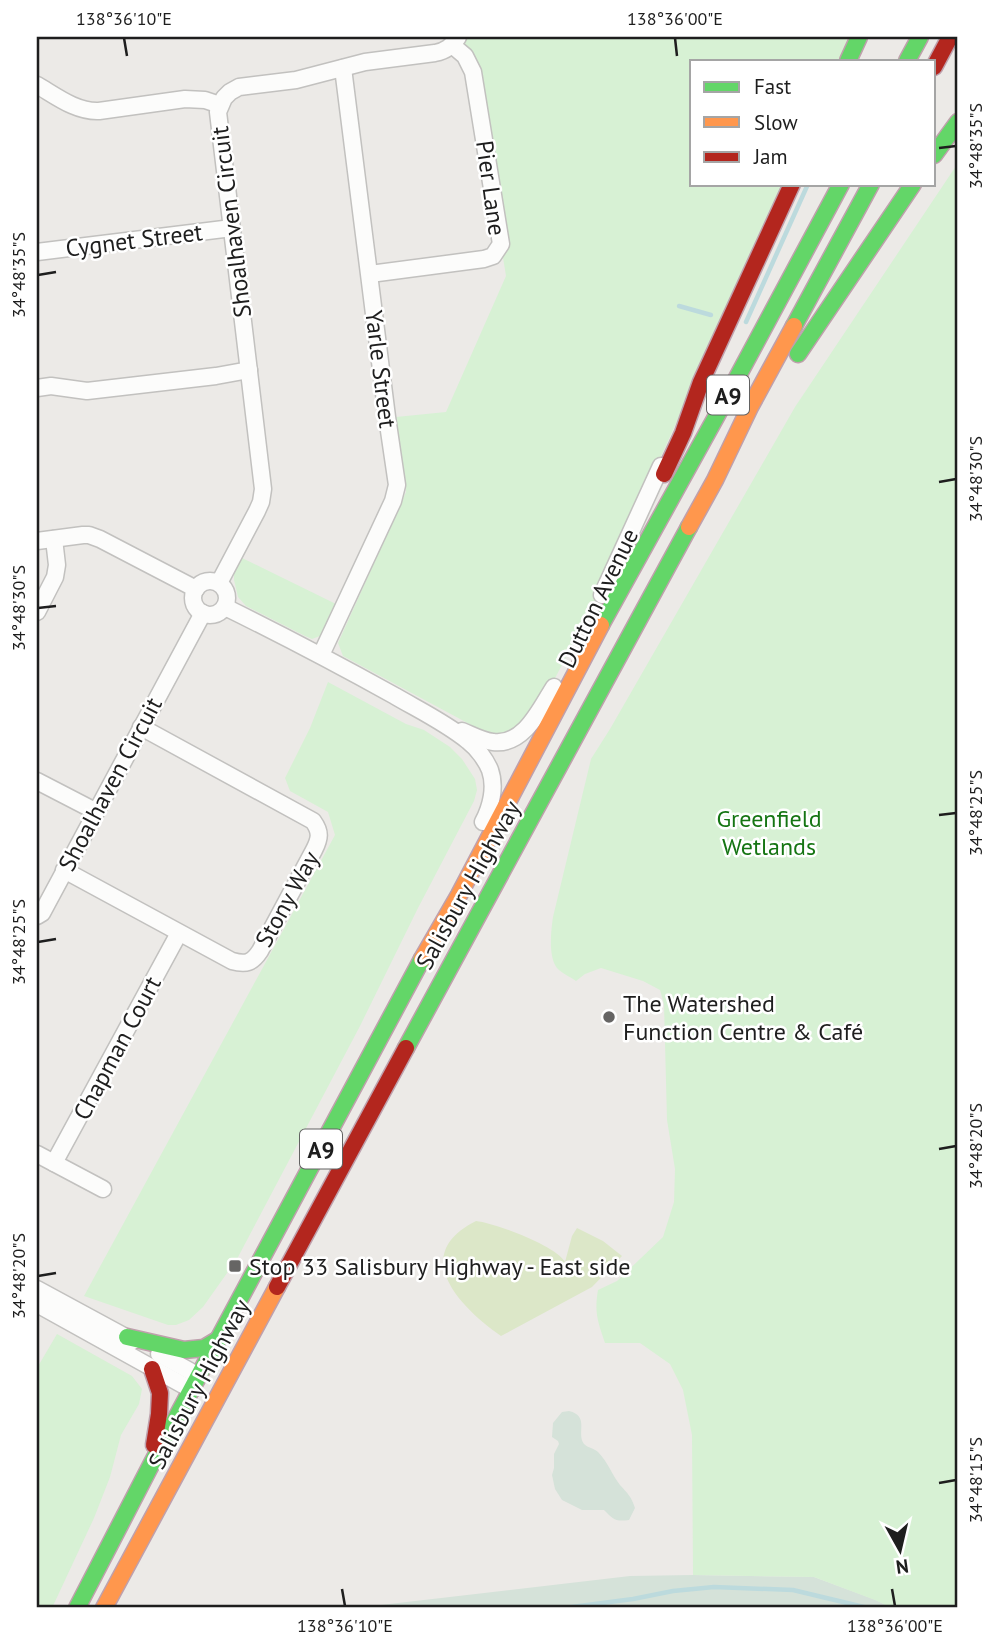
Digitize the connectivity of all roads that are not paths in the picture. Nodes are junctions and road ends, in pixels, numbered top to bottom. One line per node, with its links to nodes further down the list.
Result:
1 (859, 37): 5 (highway)
2 (920, 37): 6 (highway)
3 (950, 37): 7 (highway)
4 (455, 41): 8 (street, Shoalhaven Circuit); 19 (street, Pier Lane)
5 (848, 60)
6 (908, 60)
7 (936, 63)
8 (343, 68): 10 (street, Shoalhaven Circuit); 19 (street, Yarle Street)
9 (37, 85): 10 (street)
10 (220, 105): 17 (street, Shoalhaven Circuit)
11 (958, 121): 12 (highway)
12 (936, 152)
13 (791, 186): 21 (highway)
14 (840, 186): 28 (highway, Salisbury Highway / A9)
15 (870, 186): 23 (highway, Salisbury Highway / A9)
16 (912, 186): 23 (highway)
17 (232, 228): 18 (street, Cygnet Street); 20 (street, Shoalhaven Circuit)
18 (37, 251)
19 (370, 274): 32 (street, Yarle Street)
20 (249, 370): 22 (street); 26 (street, Shoalhaven Circuit)
21 (701, 382): 28 (highway); 33 (street, Dutton Avenue)
22 (37, 388)
23 (715, 480): 41 (highway, Salisbury Highway / A9)
24 (54, 539): 25 (street); 27 (street); 30 (street)
25 (37, 541)
26 (219, 583): 27 (street); 29 (street)
27 (196, 589): 31 (street)
28 (612, 605): 40 (highway, Salisbury Highway / A9)
29 (225, 607): 31 (street); 32 (street, Dutton Avenue)
30 (37, 612)
31 (203, 613): 34 (street, Shoalhaven Circuit)
32 (321, 655): 33 (street, Dutton Avenue)
33 (443, 724): 40 (street, Dutton Avenue)
34 (141, 727): 36 (street, Shoalhaven Circuit); 39 (street, Stony Way)
35 (37, 781): 36 (street)
36 (95, 811): 37 (street, Shoalhaven Circuit)
37 (64, 870): 38 (street, Shoalhaven Circuit); 39 (street, Stony Way)
38 (37, 916)
39 (179, 933): 43 (street, Chapman Court)
40 (422, 959): 41 (highway); 48 (highway, Salisbury Highway / A9)
41 (445, 974): 51 (highway, Salisbury Highway / A9)
42 (37, 1154): 43 (street)
43 (54, 1163): 44 (street)
44 (103, 1189)
45 (37, 1289): 47 (street)
46 (37, 1304): 49 (street)
47 (127, 1337): 48 (highway); 50 (street)
48 (219, 1339): 50 (highway, Salisbury Highway / A9)
49 (152, 1368): 50 (street); 52 (highway)
50 (195, 1383): 51 (highway); 52 (highway, Salisbury Highway / A9)
51 (220, 1393): 54 (highway, Salisbury Highway / A9)
52 (152, 1463): 53 (highway, Salisbury Highway / A9)
53 (77, 1608)
54 (104, 1608)

